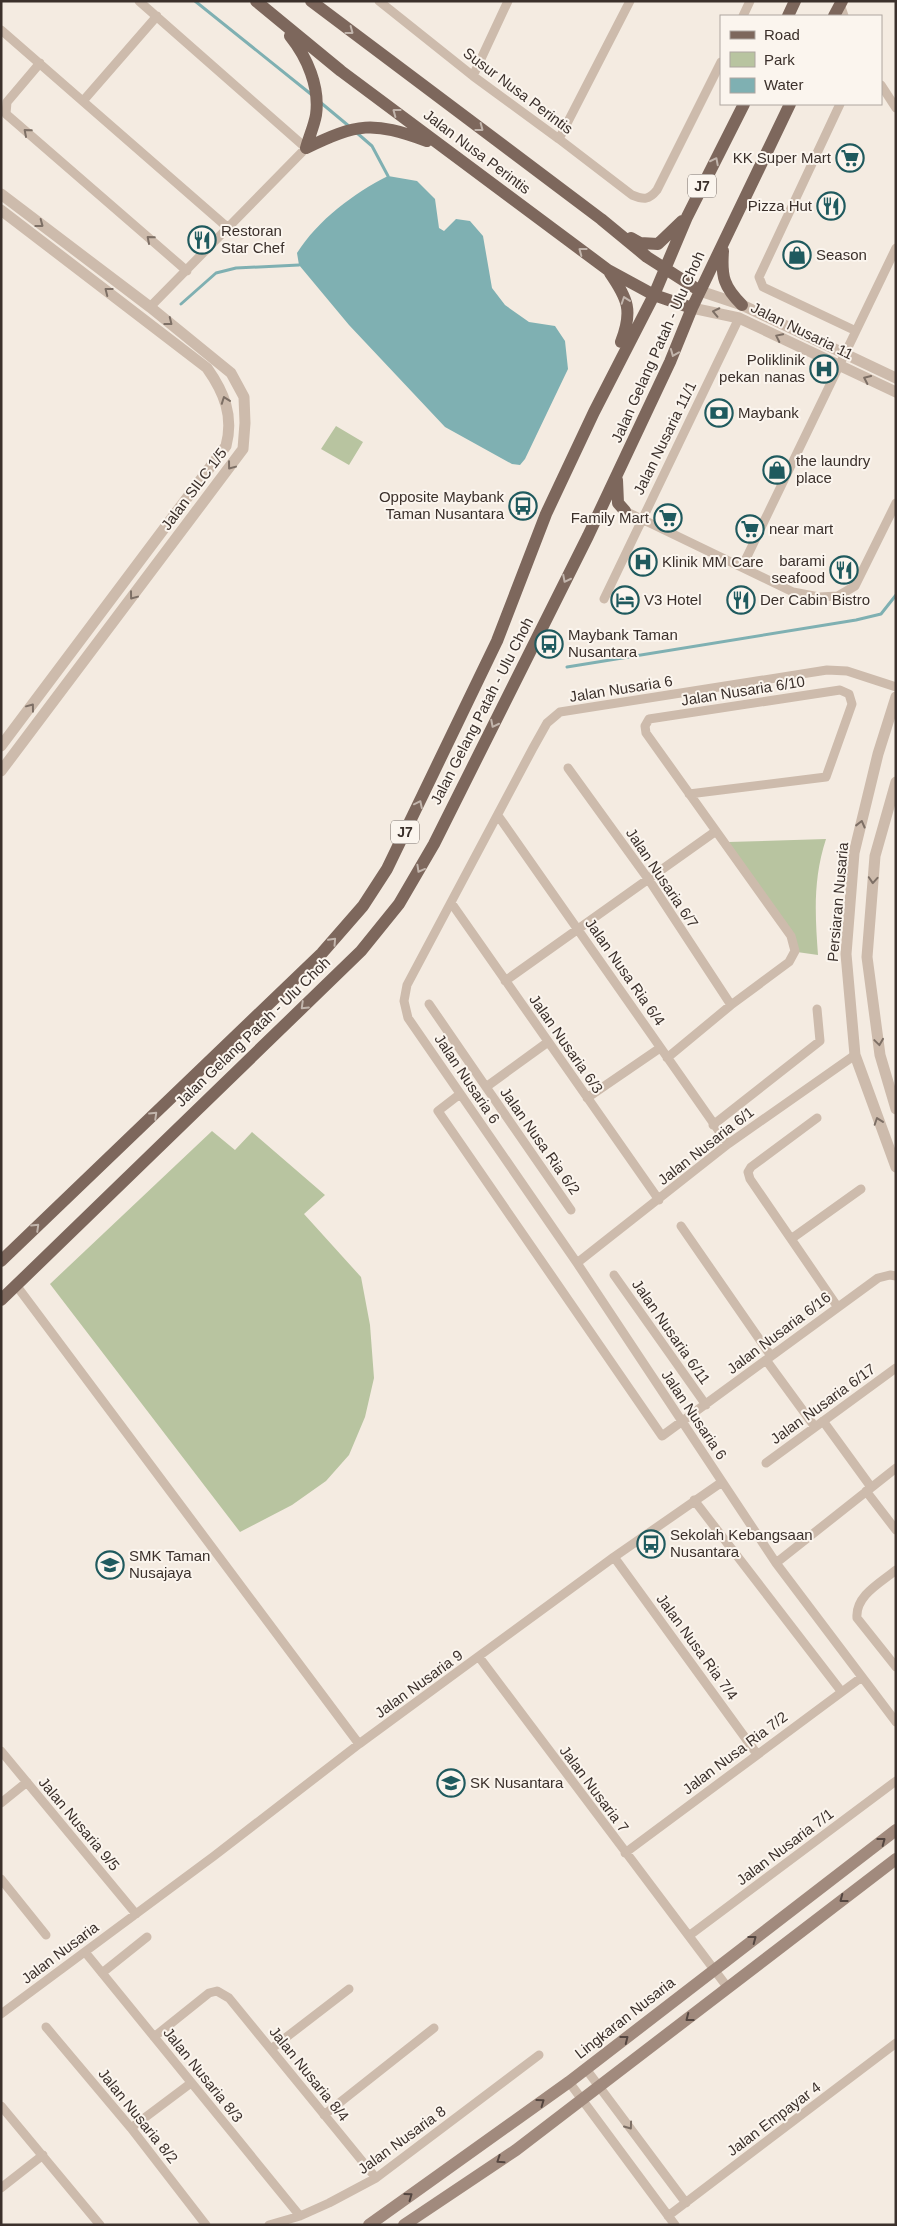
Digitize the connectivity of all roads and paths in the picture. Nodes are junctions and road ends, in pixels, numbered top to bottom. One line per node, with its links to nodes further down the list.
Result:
1 (139, 1): 11 (street)
2 (256, 1): 12 (main road, Jalan Nusa Perintis)
3 (311, 1): 29 (main road, Jalan Nusa Perintis, one-way to 29)
4 (379, 1): 16 (street, Susur Nusa Perintis)
5 (508, 1): 16 (street)
6 (630, 1): 23 (street)
7 (750, 1): 9 (street)
8 (795, 1): 10 (main road)
9 (743, 15)
10 (788, 15)
11 (156, 16): 18 (street); 25 (street)
12 (276, 18): 24 (main road, Jalan Nusa Perintis, one-way to 12); 25 (main road)
13 (1, 30): 14 (street)
14 (40, 63): 18 (street); 35 (street, one-way to 14)
15 (720, 64): 23 (street, Susur Nusa Perintis)
16 (473, 76): 23 (street, Susur Nusa Perintis)
17 (882, 87): 22 (street)
18 (83, 101): 30 (street)
19 (743, 105): 28 (main road, Jalan Gelang Patah - Ulu Choh / J7, one-way to 19)
20 (790, 105): 31 (main road, Jalan Gelang Patah - Ulu Choh / J7)
21 (840, 105): 41 (street)
22 (896, 108)
23 (559, 139)
24 (441, 145): 25 (main road); 33 (main road, Jalan Nusa Perintis, one-way to 24)
25 (306, 148): 30 (street)
26 (1, 194): 38 (street, Jalan SILC 1/5, one-way to 38)
27 (1, 210): 56 (street, Jalan SILC 1/5, one-way to 27)
28 (687, 217): 29 (main road); 34 (main road, Jalan Gelang Patah - Ulu Choh / J7)
29 (601, 220): 34 (main road, Jalan Nusa Perintis)
30 (228, 227): 35 (street)
31 (724, 241): 36 (main road, Jalan Gelang Patah - Ulu Choh / J7); 40 (main road)
32 (896, 248): 41 (street)
33 (608, 270): 37 (main road, Jalan Nusa Perintis); 46 (main road, one-way to 33)
34 (666, 270): 36 (main road, Jalan Nusa Perintis); 37 (main road, Jalan Gelang Patah - Ulu Choh / J7)
35 (186, 271): 38 (street)
36 (700, 291): 39 (main road, Jalan Gelang Patah - Ulu Choh / J7); 40 (street, Jalan Nusaria 11)
37 (654, 295): 39 (main road, Jalan Nusa Perintis); 46 (main road, Jalan Gelang Patah - Ulu Choh / J7)
38 (150, 307): 58 (street, Jalan SILC 1/5, one-way to 58)
39 (692, 308): 40 (street, Jalan Nusaria 11, one-way to 39); 47 (main road, Jalan Gelang Patah - Ulu Choh / J7, one-way to 47)
40 (741, 311): 42 (street, Jalan Nusaria 11); 43 (street, Jalan Nusaria 11, one-way to 40); 50 (street, Jalan Nusaria 11/1)
41 (856, 331): 42 (street)
42 (845, 354): 43 (street); 44 (street, Jalan Nusaria 11)
43 (839, 366): 45 (street, Jalan Nusaria 11, one-way to 43); 52 (street)
44 (896, 378)
45 (896, 392)
46 (594, 412): 87 (main road, Jalan Gelang Patah - Ulu Choh / J7, one-way to 46)
47 (623, 461): 49 (main road); 51 (main road, Jalan Gelang Patah - Ulu Choh / J7)
48 (896, 503): 52 (street)
49 (625, 511): 50 (street); 51 (main road)
50 (642, 519): 52 (street); 53 (street, Jalan Nusaria 11/1)
51 (588, 536): 91 (main road, Jalan Gelang Patah - Ulu Choh / J7, one-way to 91)
52 (742, 566)
53 (604, 599)
54 (896, 687): 61 (street, Jalan Nusaria 6)
55 (896, 696): 72 (street, Persiaran Nusaria, one-way to 55)
56 (1, 746)
57 (568, 768): 63 (street, Jalan Nusaria 6/7)
58 (1, 772)
59 (896, 782): 77 (street, one-way to 77)
60 (690, 794): 60 (street, Jalan Nusaria 6/10); 62 (street)
61 (499, 816): 64 (street, Jalan Nusaria 6); 65 (street, Jalan Nusa Ria 6/4)
62 (716, 832): 63 (street); 68 (street)
63 (649, 880): 65 (street); 68 (street, Jalan Nusaria 6/7)
64 (452, 904): 66 (street, Jalan Nusaria 6/3); 75 (street, Jalan Nusaria 6)
65 (579, 930): 66 (street); 71 (street, Jalan Nusa Ria 6/4)
66 (505, 980): 70 (street, Jalan Nusaria 6/3)
67 (429, 1004): 74 (street, Jalan Nusa Ria 6/2)
68 (731, 1005): 73 (street)
69 (817, 1009): 79 (street)
70 (548, 1042): 74 (street); 76 (street, Jalan Nusaria 6/3)
71 (660, 1048): 73 (street, Jalan Nusa Ria 6/4); 76 (street)
72 (855, 1055): 80 (street, Jalan Nusaria 6/1); 81 (street, Persiaran Nusaria, one-way to 72)
73 (667, 1058): 79 (street, Jalan Nusa Ria 6/4)
74 (486, 1087): 84 (street, Jalan Nusa Ria 6/2)
75 (460, 1094): 88 (street, Jalan Nusaria 6); 97 (street, Jalan Nusaria 6/16)
76 (587, 1098): 83 (street, Jalan Nusaria 6/3)
77 (896, 1109)
78 (817, 1118): 86 (street)
79 (714, 1125): 80 (street, Jalan Nusa Ria 6/4)
80 (728, 1144): 83 (street, Jalan Nusaria 6/1)
81 (896, 1167)
82 (861, 1188): 86 (street)
83 (659, 1200): 88 (street, Jalan Nusaria 6/1)
84 (571, 1210)
85 (681, 1226): 94 (street)
86 (791, 1239): 93 (street)
87 (1, 1261)
88 (577, 1263): 97 (street, Jalan Nusaria 6)
89 (614, 1275): 96 (street, Jalan Nusaria 6/11)
90 (896, 1276): 93 (street, Jalan Nusaria 6/16)
91 (16, 1285): 92 (main road, Jalan Gelang Patah - Ulu Choh / J7); 113 (street)
92 (1, 1300)
93 (837, 1306): 94 (street, Jalan Nusaria 6/16)
94 (768, 1358): 96 (street, Jalan Nusaria 6/16); 98 (street)
95 (896, 1368): 98 (street, Jalan Nusaria 6/17)
96 (706, 1405): 97 (street, Jalan Nusaria 6/16)
97 (682, 1421): 101 (street, Jalan Nusaria 6)
98 (819, 1424): 99 (street, Jalan Nusaria 6/17); 102 (street)
99 (766, 1463)
100 (896, 1468): 102 (street)
101 (722, 1482): 103 (street, Jalan Nusaria 9); 106 (street, Jalan Nusaria 6)
102 (869, 1489): 104 (street); 106 (street)
103 (694, 1500): 105 (street, Jalan Nusaria 9); 111 (street)
104 (896, 1530)
105 (614, 1557): 108 (street, Jalan Nusaria 9); 115 (street, Jalan Nusa Ria 7/4)
106 (776, 1562): 110 (street, Jalan Nusaria 6)
107 (896, 1570): 109 (street)
108 (478, 1657): 113 (street, Jalan Nusaria 9); 120 (street, Jalan Nusaria 7)
109 (896, 1667)
110 (862, 1677): 111 (street, Jalan Nusa Ria 7/2); 112 (street, Jalan Nusaria 6)
111 (841, 1691): 115 (street, Jalan Nusa Ria 7/2)
112 (896, 1722)
113 (359, 1744): 123 (street, Jalan Nusaria 9)
114 (1, 1751): 117 (street, Jalan Nusaria 9/5)
115 (757, 1754): 120 (street, Jalan Nusa Ria 7/2)
116 (896, 1781): 125 (street, Jalan Nusaria 7/1)
117 (27, 1782): 118 (street); 123 (street, Jalan Nusaria 9/5)
118 (1, 1803)
119 (896, 1830): 128 (main road, Lingkaran Nusaria, one-way to 119)
120 (625, 1853): 125 (street, Jalan Nusaria 7)
121 (896, 1859): 130 (main road, one-way to 130)
122 (1, 1880): 124 (street)
123 (136, 1914): 127 (street, Jalan Nusaria)
124 (46, 1935)
125 (690, 1935): 128 (street, Jalan Nusaria 7)
126 (147, 1938): 129 (street)
127 (85, 1952): 129 (street, Jalan Nusaria 8/3); 132 (street, Jalan Nusaria)
128 (714, 1969): 130 (street, Jalan Nusaria 7); 139 (main road, Lingkaran Nusaria, one-way to 128)
129 (102, 1973): 135 (street, Jalan Nusaria 8/3)
130 (728, 1988): 142 (main road, one-way to 142)
131 (349, 1989): 137 (street)
132 (2, 2012)
133 (46, 2027): 146 (street, Jalan Nusaria 8/2)
134 (434, 2028): 145 (street)
135 (154, 2037): 137 (street, Jalan Nusaria 8/4); 141 (street, Jalan Nusaria 8/3)
136 (896, 2043): 150 (street, Jalan Empayar 4)
137 (271, 2049): 145 (street, Jalan Nusaria 8/4)
138 (539, 2055): 148 (street, Jalan Nusaria 8)
139 (586, 2069): 140 (main road, Lingkaran Nusaria); 142 (street)
140 (569, 2082): 143 (street); 156 (main road, Lingkaran Nusaria, one-way to 140)
141 (191, 2083): 146 (street); 151 (street, Jalan Nusaria 8/3)
142 (600, 2086): 143 (main road); 150 (street, one-way to 150)
143 (582, 2100): 152 (street); 157 (main road, one-way to 157)
144 (1, 2106): 147 (street)
145 (324, 2115): 148 (street, Jalan Nusaria 8/4)
146 (132, 2128): 154 (street, Jalan Nusaria 8/2)
147 (43, 2154): 149 (street); 153 (street)
148 (376, 2178): 151 (street, Jalan Nusaria 8)
149 (1, 2188)
150 (686, 2203): 152 (street, Jalan Empayar 4)
151 (300, 2216): 155 (street, Jalan Nusaria 8)
152 (668, 2216): 158 (street)
153 (100, 2225)
154 (206, 2225)
155 (269, 2225)
156 (369, 2225)
157 (404, 2225)
158 (675, 2225)

